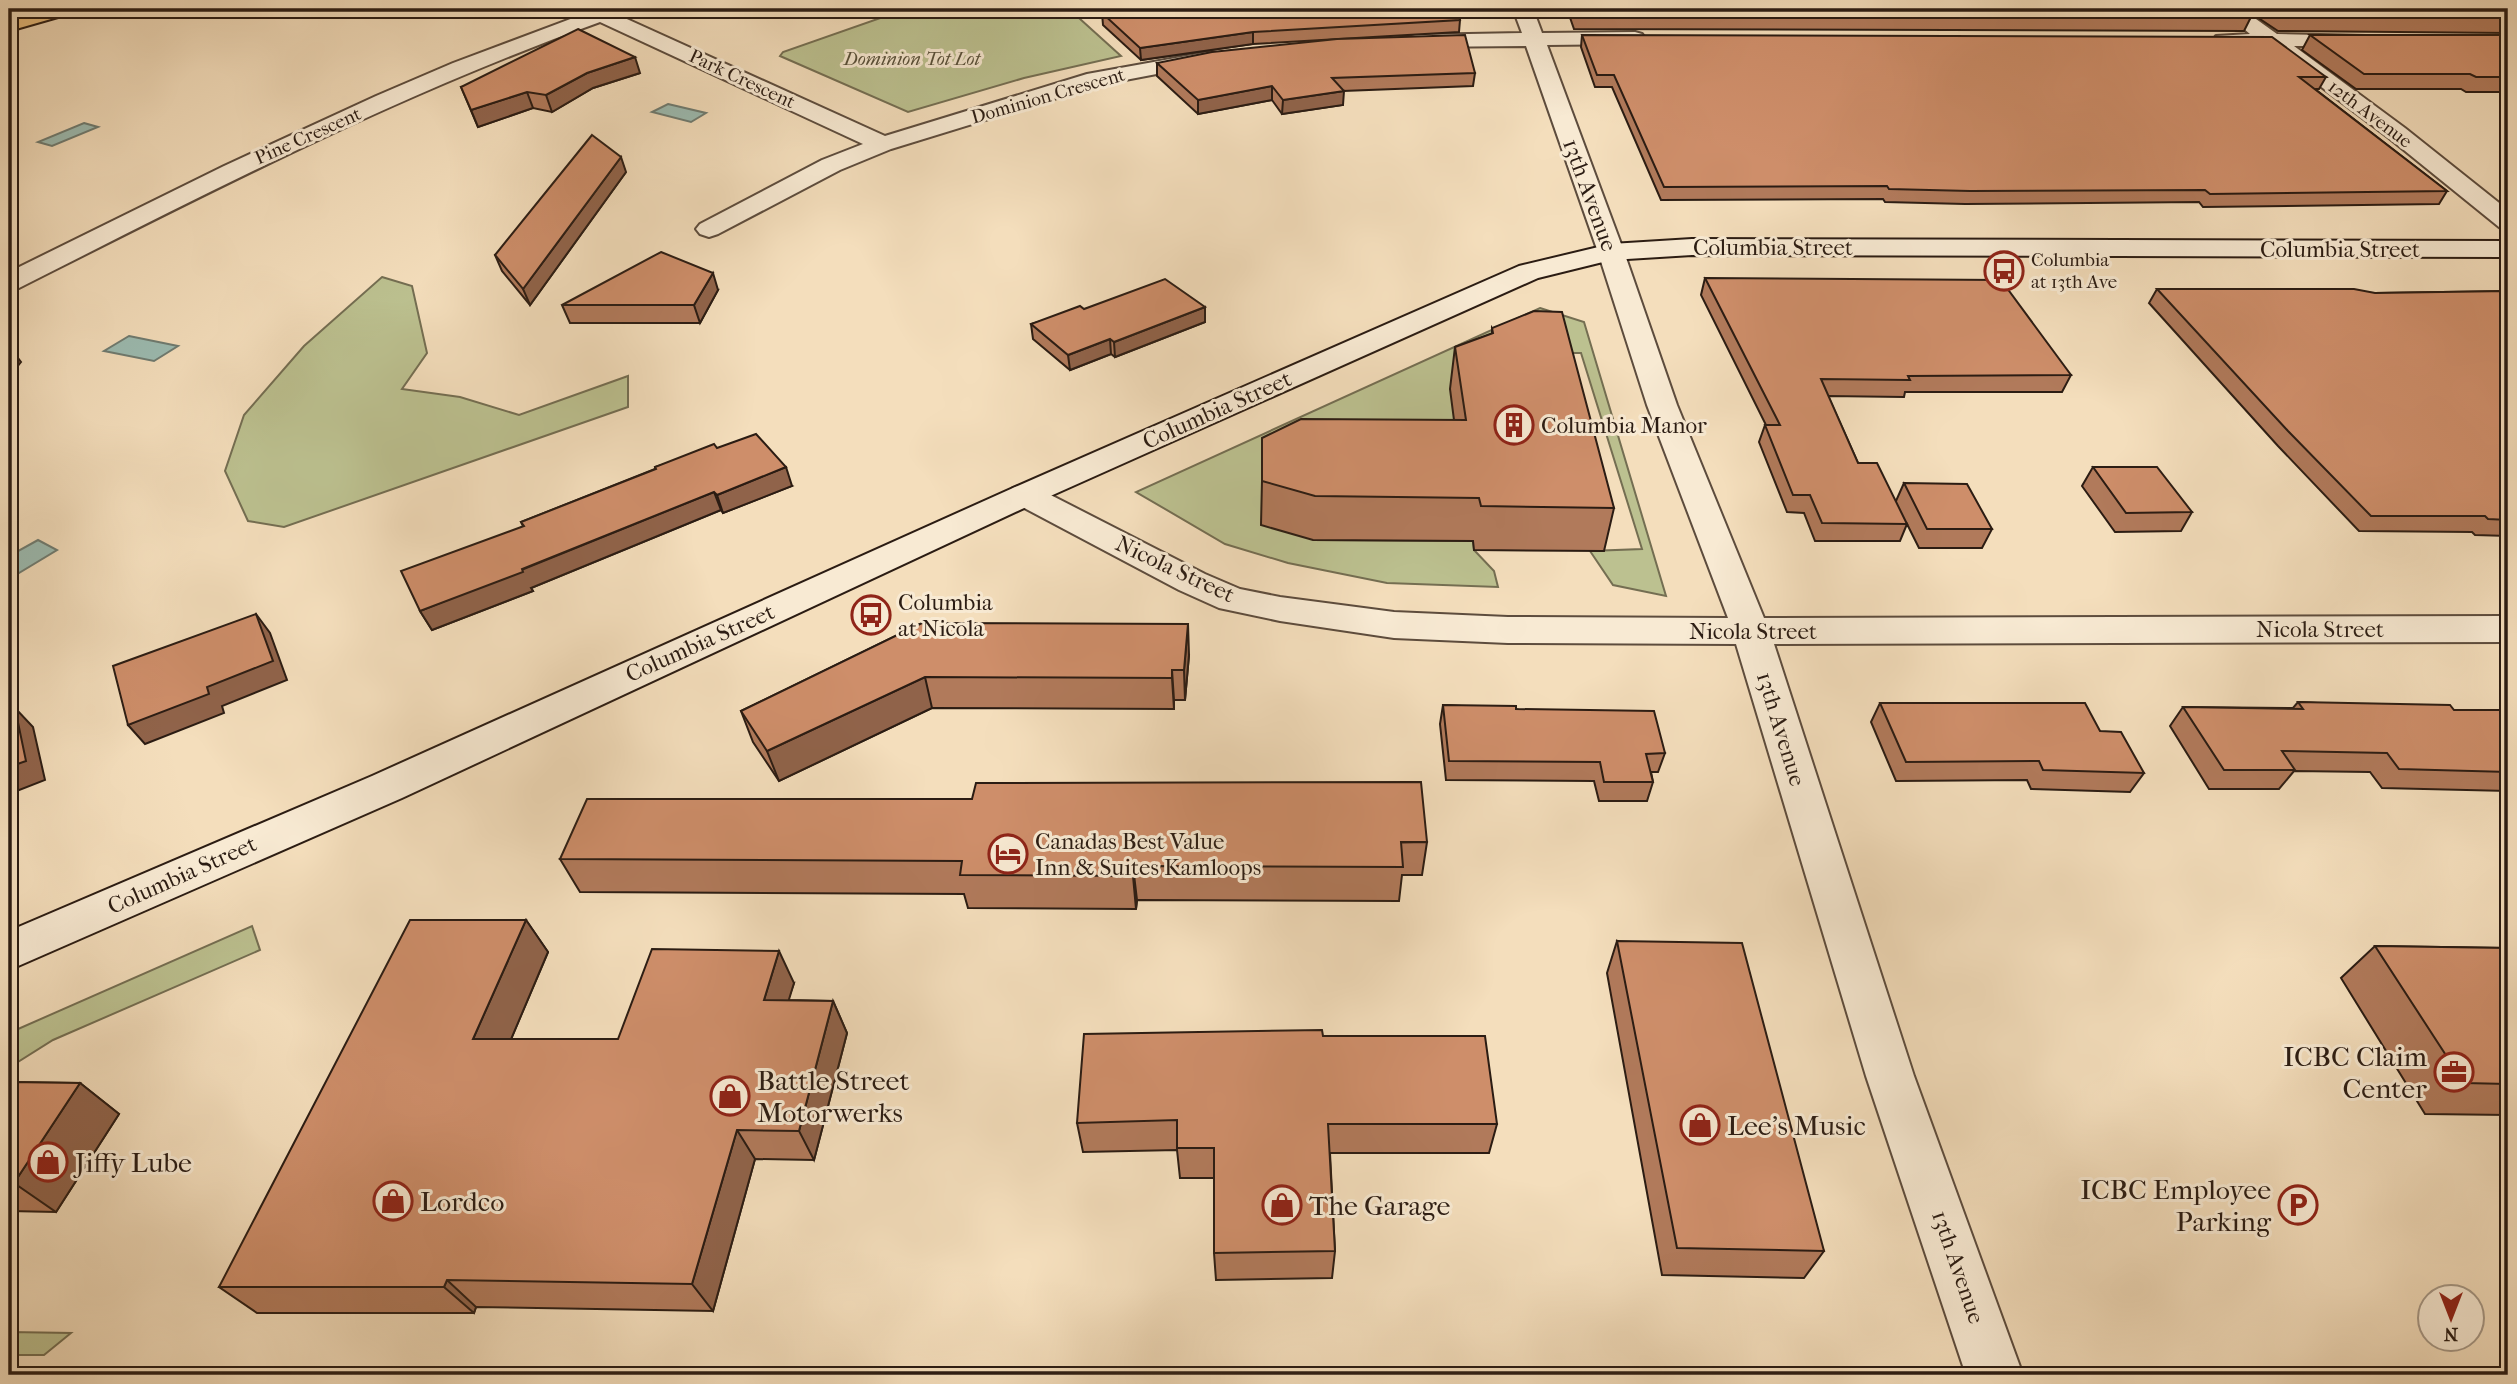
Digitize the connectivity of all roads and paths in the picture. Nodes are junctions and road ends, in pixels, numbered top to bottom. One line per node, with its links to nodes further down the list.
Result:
1 (65, 9): 5 (highway)
2 (1523, 9): 6 (street, 13th Avenue)
3 (2230, 9): 9 (street, 12th Avenue)
4 (608, 11): 13 (street, Park Crescent); 18 (street, Pine Crescent)
5 (9, 25)
6 (1533, 38): 7 (street); 11 (street); 17 (street, 13th Avenue)
7 (1650, 38)
8 (2206, 40): 9 (street)
9 (2270, 40): 10 (street); 14 (street, 12th Avenue)
10 (2384, 40)
11 (1391, 42)
12 (1226, 56): 13 (street, Dominion Crescent)
13 (883, 144): 15 (street, Dominion Crescent)
14 (2508, 222)
15 (709, 229)
16 (2508, 249): 17 (street, Columbia Street)
17 (1611, 252): 19 (street, Columbia Street); 21 (street, 13th Avenue)
18 (9, 282)
19 (1025, 495): 21 (street, Nicola Street); 22 (street, Columbia Street)
20 (2508, 629): 21 (street, Nicola Street)
21 (1751, 631): 23 (street, 13th Avenue)
22 (9, 950)
23 (1995, 1375)

